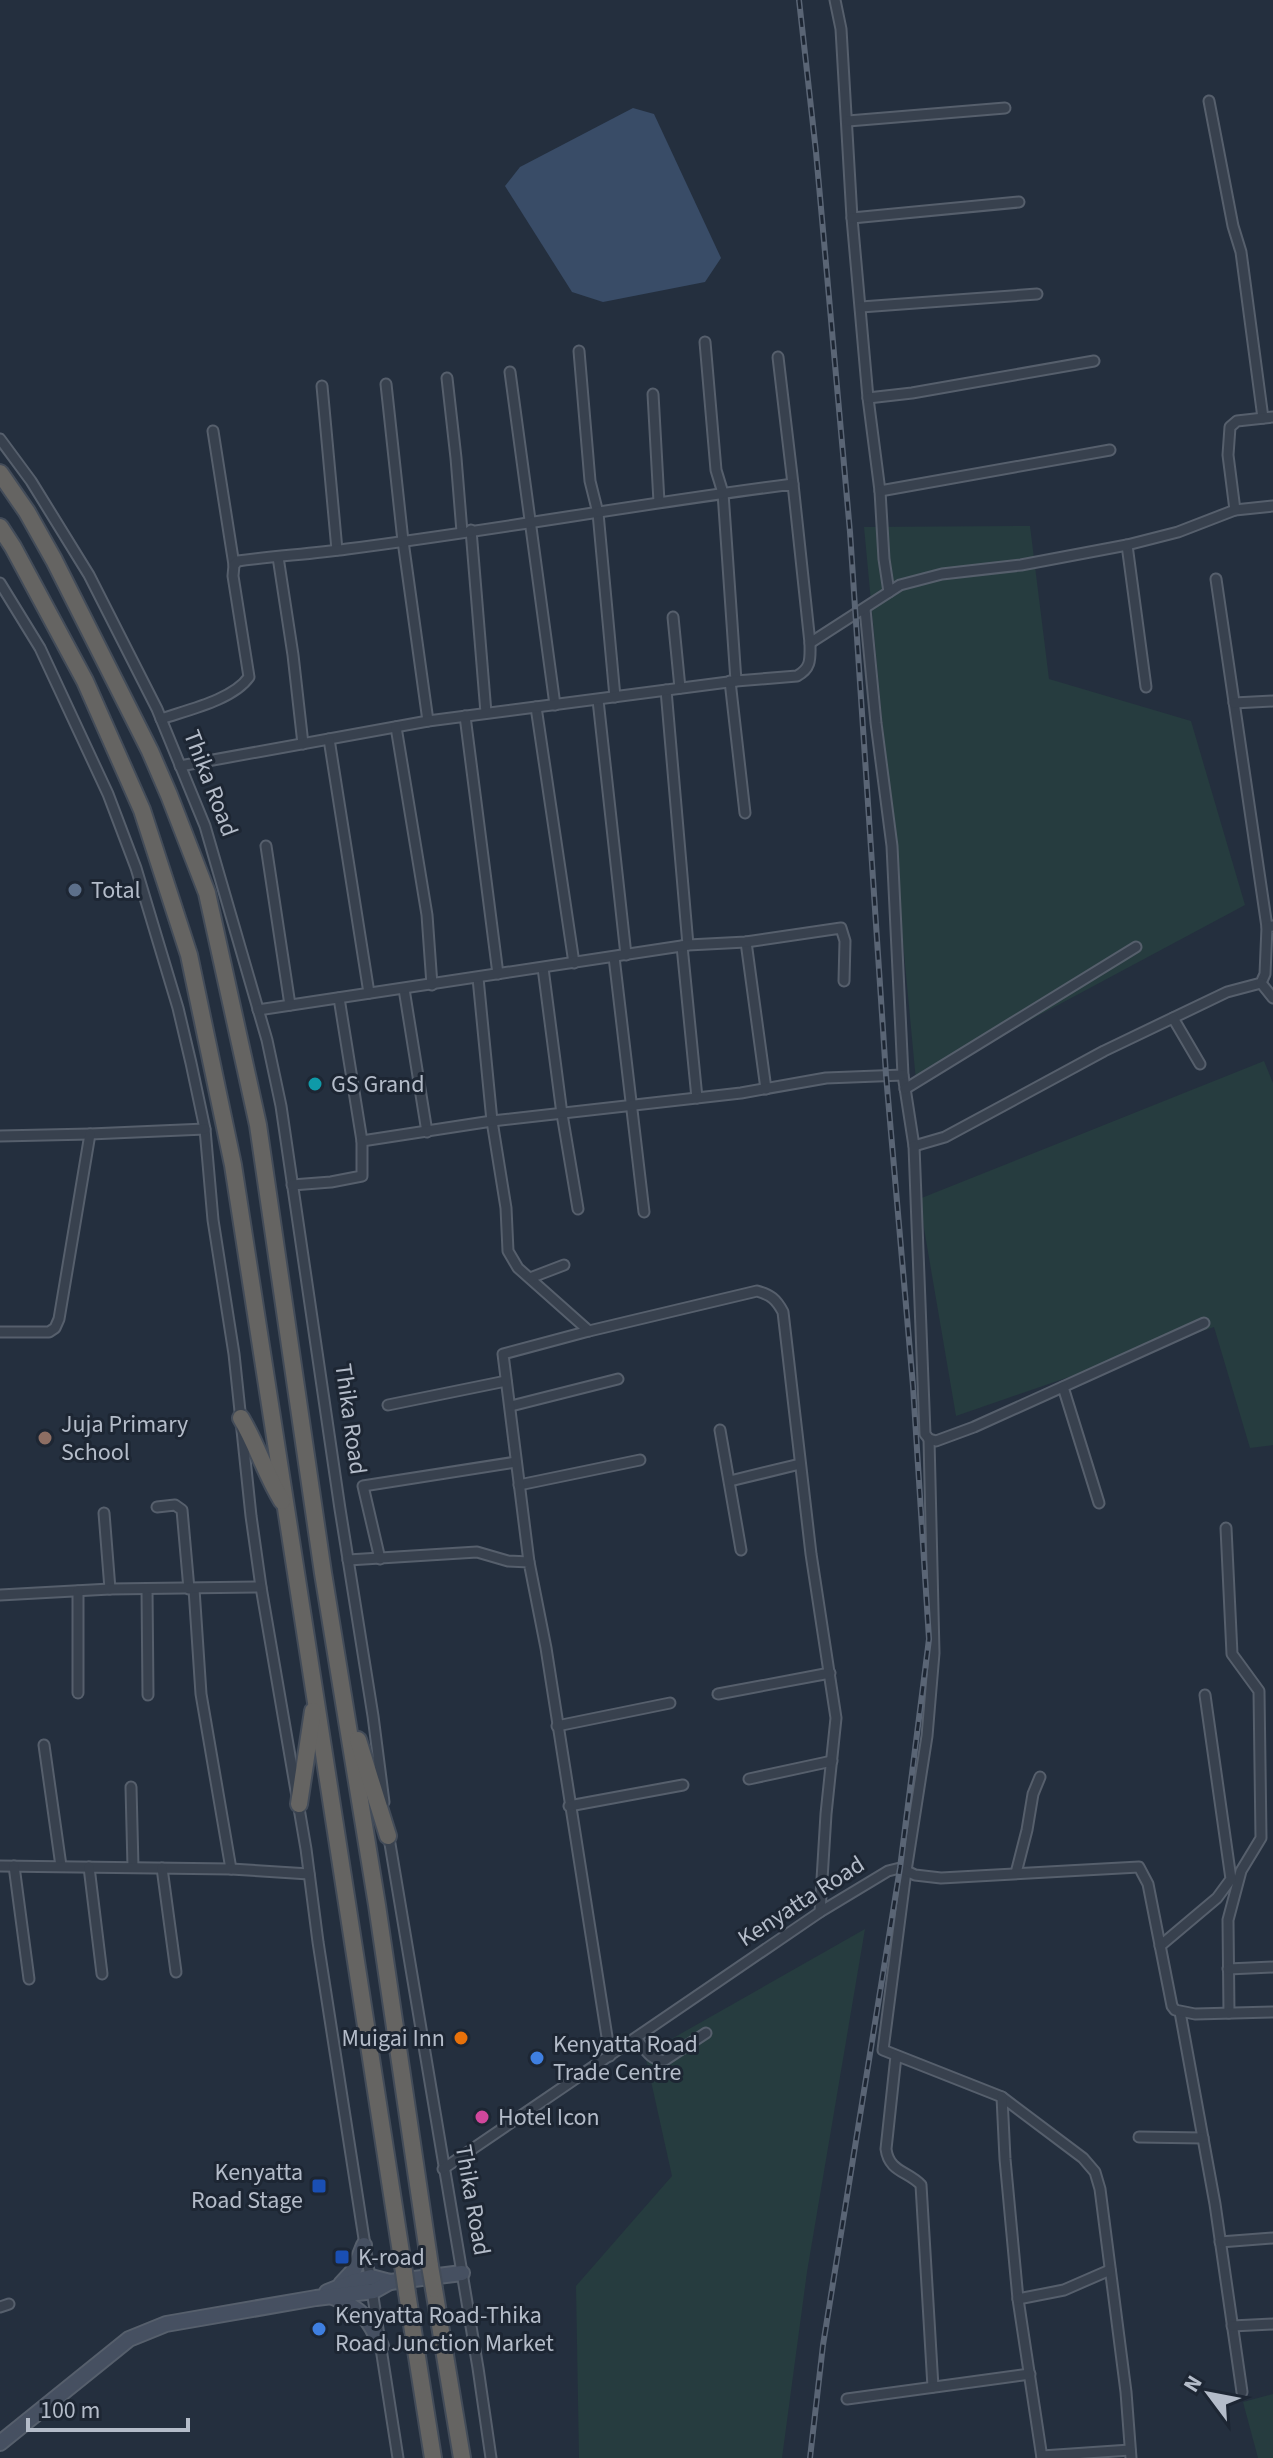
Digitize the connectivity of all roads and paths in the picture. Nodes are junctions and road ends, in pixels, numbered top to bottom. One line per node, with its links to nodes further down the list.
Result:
1 (835, 0): 4 (street)
2 (1209, 101): 19 (street)
3 (1005, 108): 4 (street)
4 (848, 121): 6 (street)
5 (1019, 202): 6 (street)
6 (852, 218): 8 (street)
7 (1037, 294): 8 (street)
8 (861, 307): 18 (street)
9 (705, 342): 26 (street)
10 (579, 351): 30 (street)
11 (778, 357): 24 (street)
12 (1094, 361): 18 (street)
13 (510, 372): 31 (street)
14 (447, 378): 33 (street)
15 (386, 384): 34 (street)
16 (322, 386): 36 (street)
17 (653, 394): 27 (street)
18 (868, 398): 25 (street)
19 (1268, 418): 29 (street)
20 (213, 431): 38 (street)
21 (0, 439): 57 (street, Thika Road)
22 (1110, 450): 25 (street)
23 (0, 473): 141 (highway, Thika Road)
24 (793, 484): 26 (street); 44 (street)
25 (880, 491): 41 (street)
26 (723, 493): 27 (street); 45 (street)
27 (659, 502): 30 (street)
28 (1273, 506): 29 (street)
29 (1235, 510): 35 (street)
30 (598, 513): 31 (street); 49 (street)
31 (532, 521): 33 (street); 53 (street)
32 (0, 527): 122 (highway)
33 (466, 531): 34 (street); 55 (street)
34 (403, 541): 36 (street); 58 (street)
35 (1127, 545): 41 (street); 46 (street)
36 (337, 550): 37 (street)
37 (278, 557): 38 (street); 61 (street)
38 (234, 565): 57 (street)
39 (1216, 579): 52 (street)
40 (0, 583): 93 (street)
41 (889, 592): 42 (street)
42 (865, 609): 44 (street); 86 (street)
43 (673, 617): 47 (street)
44 (810, 643): 45 (street)
45 (733, 681): 47 (street); 63 (street)
46 (1146, 687)
47 (680, 688): 48 (street)
48 (666, 690): 49 (street); 67 (street)
49 (615, 697): 50 (street)
50 (598, 700): 53 (street); 69 (street)
51 (1273, 701): 52 (street)
52 (1234, 703): 65 (street)
53 (555, 705): 54 (street)
54 (536, 707): 55 (street); 71 (street)
55 (486, 713): 56 (street)
56 (465, 716): 58 (street); 73 (street)
57 (161, 719): 62 (street, Thika Road)
58 (428, 721): 59 (street)
59 (396, 727): 60 (street); 77 (street)
60 (329, 739): 61 (street); 79 (street)
61 (303, 744): 62 (street)
62 (180, 766): 83 (street, Thika Road)
63 (745, 813)
64 (266, 846): 82 (street)
65 (1270, 926): 76 (street)
66 (746, 942): 67 (street); 75 (street); 87 (street)
67 (685, 946): 69 (street); 89 (street)
68 (1136, 947): 88 (street)
69 (626, 955): 70 (street)
70 (614, 957): 71 (street); 90 (street)
71 (574, 963): 72 (street)
72 (543, 968): 73 (street); 91 (street)
73 (498, 974): 74 (street)
74 (478, 978): 77 (street); 92 (street)
75 (844, 981)
76 (1261, 983): 81 (street); 84 (street)
77 (432, 985): 78 (street)
78 (404, 989): 79 (street); 94 (street)
79 (369, 993): 80 (street)
80 (339, 998): 82 (street); 97 (street)
81 (1273, 998)
82 (290, 1005): 83 (street)
83 (258, 1010): 99 (street, Thika Road)
84 (1173, 1018): 85 (street); 98 (street)
85 (1200, 1064)
86 (903, 1075): 87 (street); 88 (street)
87 (766, 1089): 89 (street)
88 (905, 1089): 98 (street)
89 (697, 1098): 90 (street)
90 (632, 1106): 91 (street); 101 (street)
91 (562, 1114): 92 (street); 100 (street)
92 (492, 1121): 94 (street); 103 (street)
93 (205, 1129): 95 (street); 112 (street)
94 (427, 1132): 97 (street)
95 (90, 1134): 96 (street); 106 (street)
96 (0, 1136)
97 (362, 1141): 99 (street)
98 (914, 1146): 114 (street)
99 (292, 1185): 127 (street, Thika Road)
100 (578, 1209)
101 (644, 1212)
102 (564, 1265): 103 (street)
103 (530, 1278): 105 (street)
104 (1204, 1323): 109 (street)
105 (589, 1331): 108 (street); 117 (street)
106 (0, 1332)
107 (618, 1379): 111 (street)
108 (506, 1381): 110 (street); 111 (street)
109 (1063, 1387): 114 (street); 120 (street)
110 (388, 1405)
111 (511, 1406): 116 (street)
112 (241, 1418): 122 (highway); 129 (street)
113 (720, 1430): 118 (street)
114 (929, 1439): 160 (street)
115 (640, 1460): 119 (street)
116 (516, 1462): 119 (street); 126 (street)
117 (800, 1464): 118 (street); 135 (street)
118 (730, 1481): 125 (street)
119 (519, 1485): 128 (street)
120 (1099, 1503)
121 (157, 1507): 132 (street)
122 (287, 1509): 137 (highway)
123 (104, 1513): 130 (street)
124 (1226, 1528): 166 (street)
125 (741, 1550)
126 (380, 1559): 127 (street); 128 (street)
127 (348, 1560): 152 (street, Thika Road)
128 (529, 1562): 143 (street)
129 (261, 1587): 132 (street); 150 (street)
130 (110, 1589): 131 (street); 133 (street)
131 (147, 1589): 132 (street); 139 (street)
132 (191, 1589): 159 (street)
133 (78, 1591): 134 (street); 136 (street)
134 (0, 1595)
135 (830, 1673): 138 (street); 145 (street)
136 (78, 1693)
137 (316, 1693): 150 (highway); 200 (highway, bridge)
138 (718, 1694)
139 (148, 1695)
140 (1205, 1695): 164 (street)
141 (343, 1697): 152 (highway); 201 (highway, Thika Road, bridge)
142 (670, 1703): 143 (street)
143 (557, 1726): 151 (street)
144 (44, 1745): 155 (street)
145 (832, 1761): 147 (street); 163 (street)
146 (1040, 1777): 161 (street)
147 (749, 1779)
148 (683, 1785): 151 (street)
149 (131, 1787): 157 (street)
150 (299, 1804): 162 (street)
151 (569, 1806): 175 (street)
152 (388, 1836): 180 (street, Thika Road)
153 (0, 1866): 154 (street)
154 (14, 1866): 155 (street); 169 (street)
155 (61, 1866): 156 (street)
156 (89, 1867): 157 (street); 168 (street)
157 (133, 1867): 158 (street)
158 (162, 1868): 159 (street); 167 (street)
159 (231, 1869): 162 (street)
160 (906, 1871): 161 (street, Kenyatta Road); 163 (street, Kenyatta Road); 176 (street)
161 (1016, 1873): 164 (street, Kenyatta Road)
162 (309, 1874): 183 (street)
163 (820, 1912): 174 (street, Kenyatta Road)
164 (1160, 1946): 170 (street, Kenyatta Road)
165 (1273, 1967): 166 (street)
166 (1228, 1969): 172 (street)
167 (176, 1972)
168 (102, 1974)
169 (29, 1979)
170 (1180, 2012): 172 (street); 179 (street, Kenyatta Road)
171 (1273, 2012): 172 (street)
172 (1229, 2013)
173 (706, 2033): 174 (street)
174 (636, 2038): 175 (street, Kenyatta Road)
175 (610, 2056): 180 (street, Kenyatta Road)
176 (896, 2056): 177 (street); 193 (street)
177 (1002, 2097): 184 (street); 188 (street)
178 (1139, 2137): 179 (street)
179 (1203, 2138): 182 (street, Kenyatta Road)
180 (443, 2169): 185 (street, Thika Road)
181 (1273, 2238): 182 (street)
182 (1220, 2242): 190 (street, Kenyatta Road)
183 (364, 2245): 186 (street); 187 (main road)
184 (1110, 2270): 188 (street); 197 (street)
185 (462, 2273): 186 (main road); 202 (street, Thika Road)
186 (372, 2284): 187 (main road); 191 (street)
187 (328, 2294): 191 (main road); 196 (main road)
188 (1018, 2299): 192 (street)
189 (1273, 2324): 190 (street)
190 (1232, 2326): 194 (street, Kenyatta Road)
191 (381, 2346): 199 (street)
192 (1030, 2374): 193 (street); 198 (street)
193 (933, 2387): 195 (street)
194 (1242, 2392)
195 (847, 2399)
196 (0, 2443)
197 (1130, 2454): 198 (street)
198 (1042, 2457)
199 (398, 2458)
200 (433, 2458)
201 (462, 2458)
202 (491, 2458)

